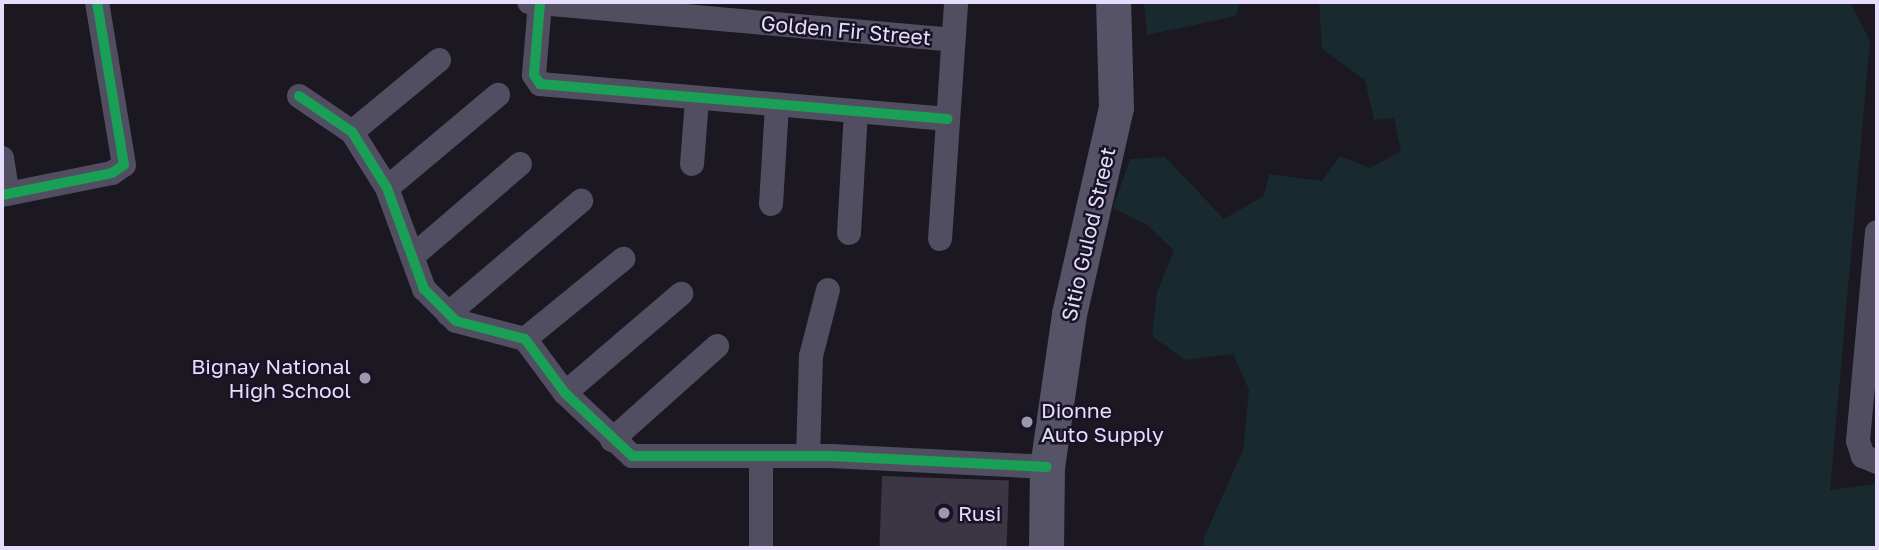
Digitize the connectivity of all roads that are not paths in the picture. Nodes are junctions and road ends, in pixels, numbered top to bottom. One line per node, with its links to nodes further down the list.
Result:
1 (97, 2): 19 (street)
2 (529, 2): 3 (street, Golden Fir Street)
3 (540, 2): 6 (street, Golden Fir Street); 10 (street)
4 (956, 2): 6 (street)
5 (1113, 2): 37 (main road, Sitio Gulod Street)
6 (953, 40): 13 (street)
7 (439, 60): 14 (street)
8 (498, 95): 18 (street)
9 (299, 96): 14 (street)
10 (697, 100): 11 (street); 17 (street)
11 (777, 106): 12 (street); 21 (street)
12 (856, 113): 13 (street); 23 (street)
13 (947, 119): 24 (street)
14 (352, 132): 18 (street)
15 (2, 158): 19 (street)
16 (520, 164): 25 (street)
17 (692, 164)
18 (387, 188): 25 (street)
19 (5, 194)
20 (582, 201): 29 (street)
21 (771, 204)
22 (1877, 232): 36 (street)
23 (849, 233)
24 (940, 239)
25 (413, 256): 29 (street)
26 (623, 259): 30 (street)
27 (828, 290): 35 (street)
28 (681, 294): 32 (street)
29 (448, 314): 30 (street)
30 (525, 338): 32 (street)
31 (717, 346): 33 (street)
32 (565, 393): 33 (street)
33 (612, 440): 34 (street)
34 (761, 456): 35 (street); 38 (street)
35 (808, 456): 37 (street)
36 (1877, 462)
37 (1047, 467): 39 (main road, Sitio Gulod Street)
38 (761, 548)
39 (1046, 548)

